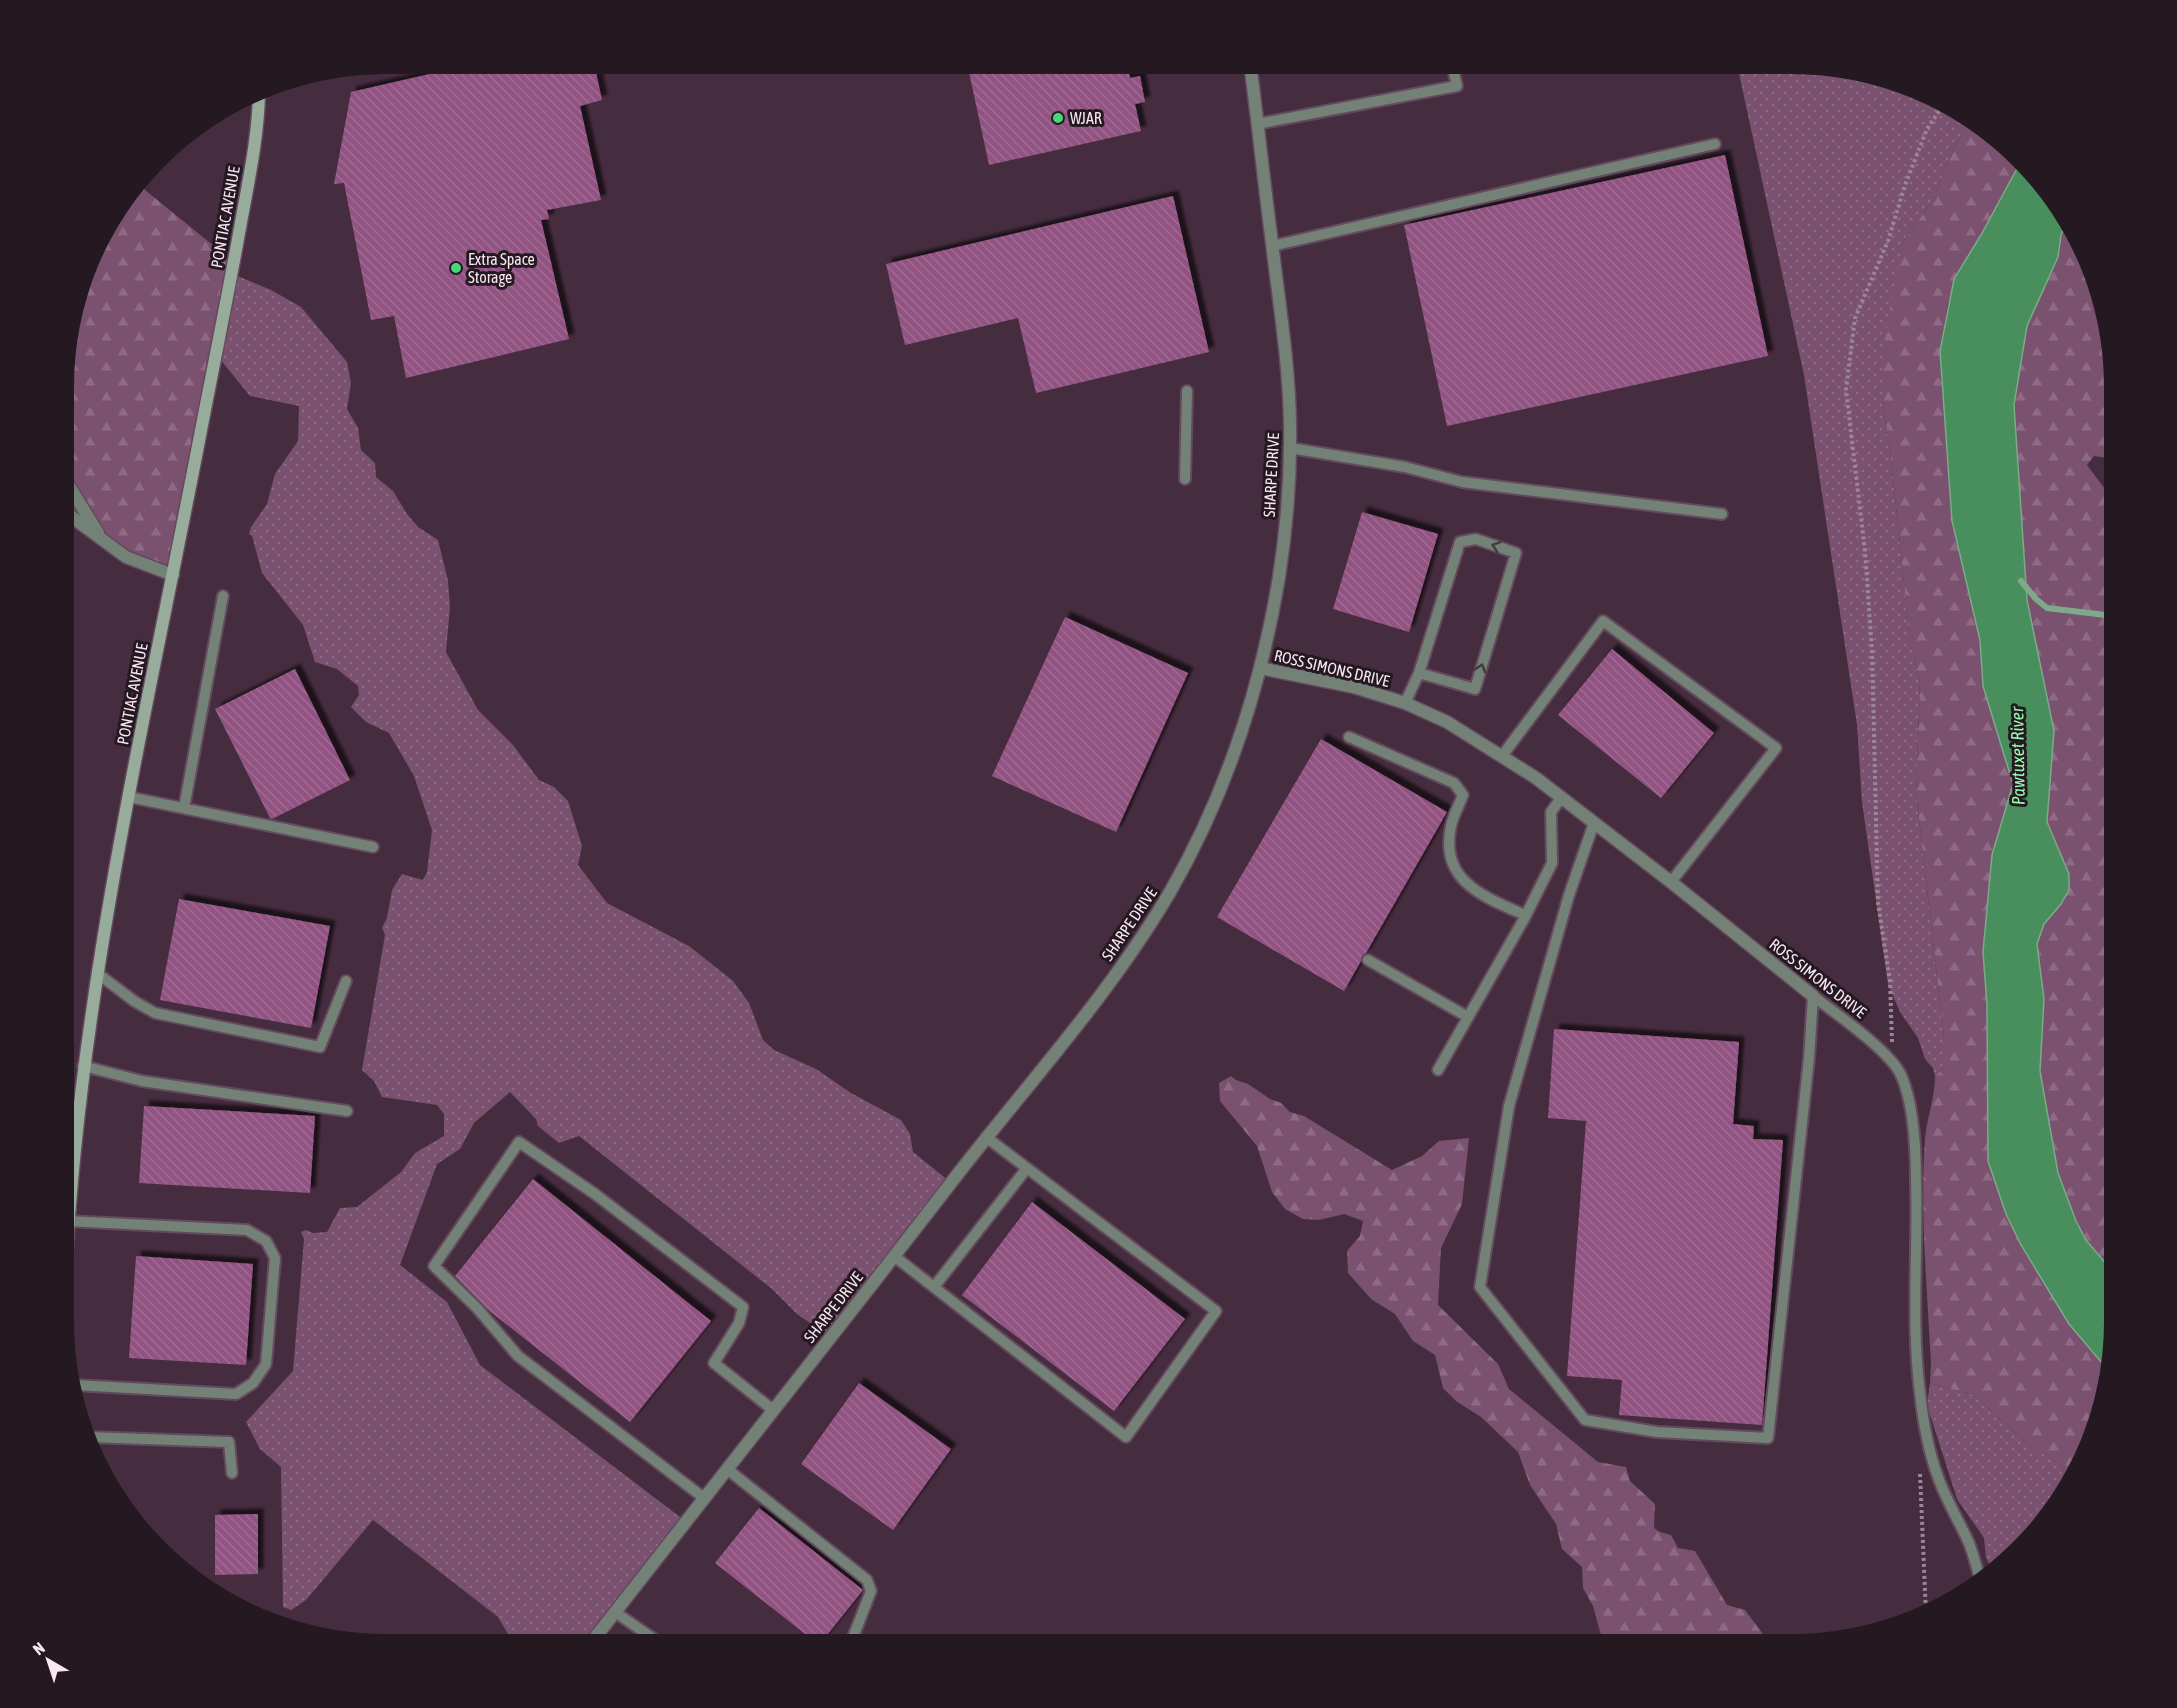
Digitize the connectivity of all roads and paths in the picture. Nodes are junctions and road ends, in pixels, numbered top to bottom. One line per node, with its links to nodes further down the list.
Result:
1 (1251, 73): 5 (street, SHARPE DRIVE)
2 (1454, 73): 5 (lane)
3 (259, 101): 15 (main road, PONTIAC AVENUE)
4 (1939, 111): 34 (path)
5 (1257, 124): 7 (street, SHARPE DRIVE)
6 (1715, 144): 7 (lane)
7 (1272, 246): 9 (street, SHARPE DRIVE)
8 (1187, 391): 10 (lane)
9 (1290, 448): 12 (lane); 17 (street, SHARPE DRIVE)
10 (1185, 479)
11 (73, 492): 14 (street)
12 (1722, 514)
13 (73, 518): 14 (street)
14 (102, 539): 15 (street)
15 (172, 575): 22 (main road, PONTIAC AVENUE)
16 (223, 596): 24 (lane)
17 (1260, 668): 19 (street, ROSS SIMONS DRIVE); 38 (street, SHARPE DRIVE)
18 (1419, 673): 18 (lane, one-way to 18); 19 (lane)
19 (1405, 703): 21 (street, ROSS SIMONS DRIVE)
20 (1349, 737): 28 (lane)
21 (1502, 756): 23 (street, ROSS SIMONS DRIVE); 27 (lane)
22 (129, 797): 24 (lane); 30 (main road, PONTIAC AVENUE)
23 (1561, 798): 25 (street, ROSS SIMONS DRIVE); 28 (lane)
24 (184, 808): 26 (lane)
25 (1594, 823): 27 (street, ROSS SIMONS DRIVE); 32 (lane)
26 (373, 847)
27 (1671, 882): 32 (street, ROSS SIMONS DRIVE)
28 (1525, 915): 33 (lane)
29 (1368, 960): 33 (lane)
30 (97, 973): 31 (lane); 35 (main road, PONTIAC AVENUE)
31 (346, 981)
32 (1813, 996): 34 (lane, ROSS SIMONS DRIVE)
33 (1468, 1017): 36 (lane)
34 (1893, 1064): 51 (lane, ROSS SIMONS DRIVE)
35 (83, 1066): 37 (lane); 39 (main road, PONTIAC AVENUE)
36 (1438, 1070)
37 (347, 1111)
38 (986, 1137): 40 (lane); 42 (street, SHARPE DRIVE)
39 (73, 1139)
40 (1027, 1168): 43 (lane); 43 (lane)
41 (73, 1221): 44 (lane)
42 (894, 1256): 43 (lane); 45 (street, SHARPE DRIVE)
43 (934, 1287)
44 (80, 1385)
45 (773, 1410): 48 (street, SHARPE DRIVE); 50 (lane)
46 (95, 1437): 49 (lane)
47 (1920, 1468): 52 (path)
48 (727, 1469): 50 (street, SHARPE DRIVE); 56 (lane)
49 (232, 1473)
50 (704, 1498): 53 (street, SHARPE DRIVE)
51 (1978, 1572)
52 (1926, 1604)
53 (615, 1612): 54 (street, SHARPE DRIVE); 55 (lane)
54 (598, 1634)
55 (647, 1634)
56 (854, 1634)

